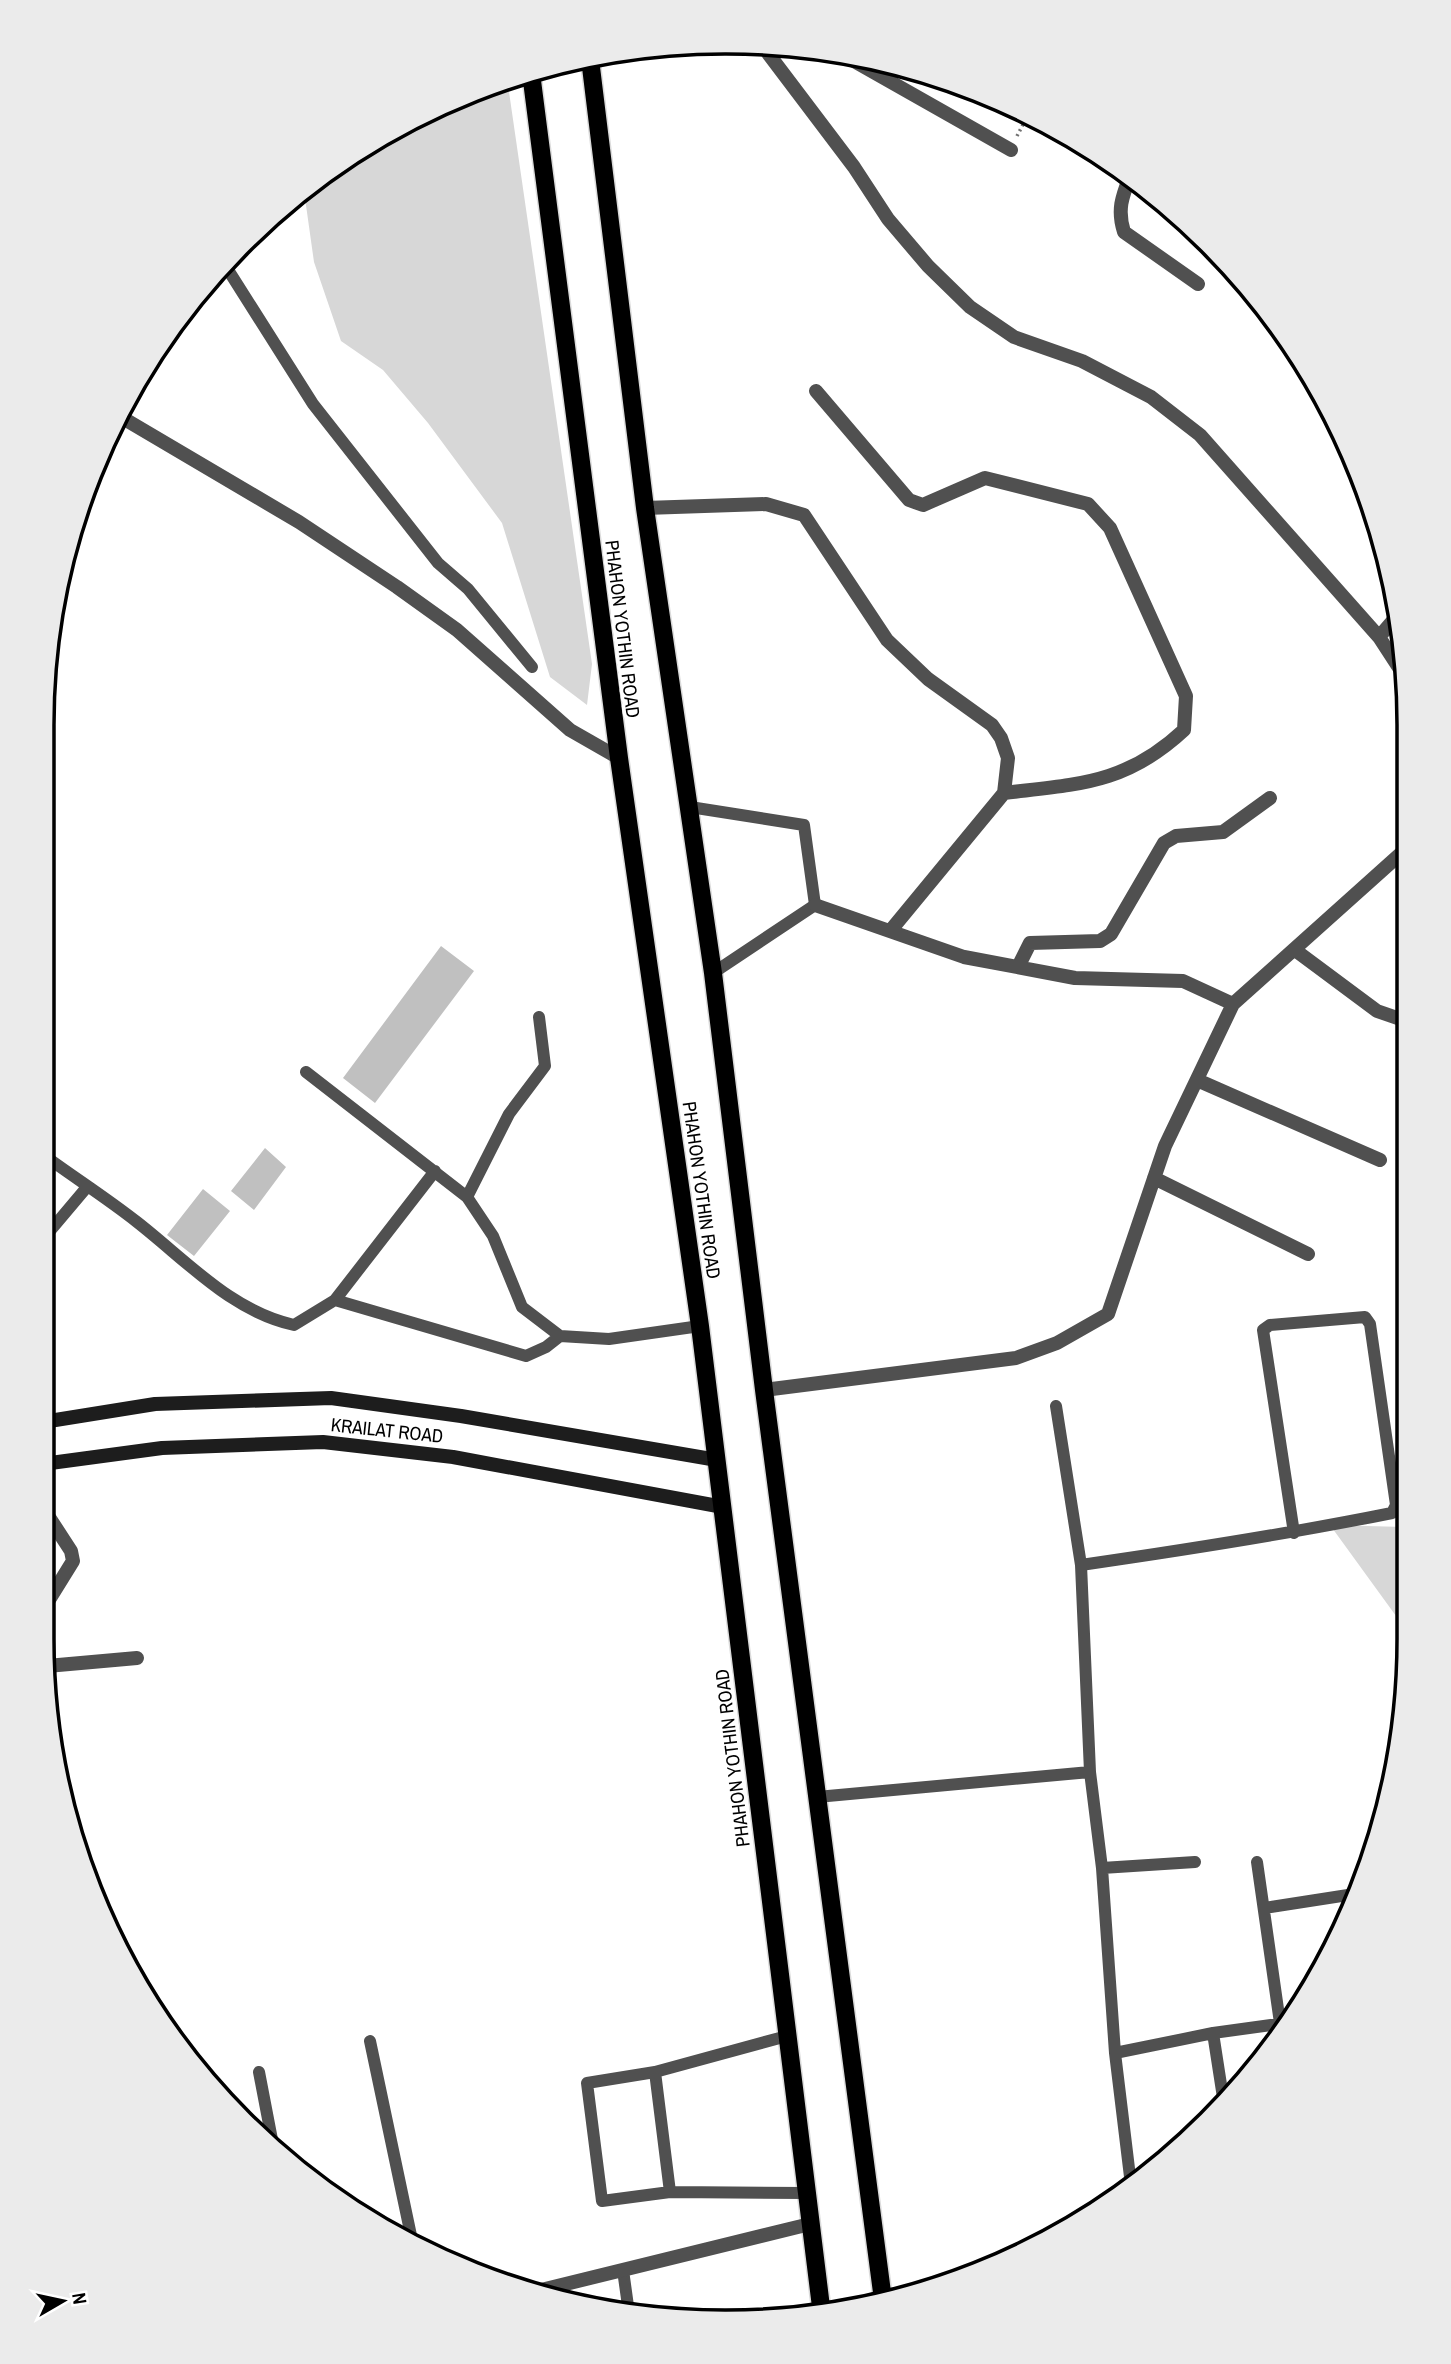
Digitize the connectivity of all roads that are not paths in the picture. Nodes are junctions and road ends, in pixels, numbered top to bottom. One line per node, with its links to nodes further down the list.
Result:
1 (770, 56): 13 (street)
2 (591, 68): 11 (main road, PHAHON YOTHIN ROAD)
3 (870, 70): 5 (street)
4 (532, 83): 16 (main road, PHAHON YOTHIN ROAD)
5 (1011, 150)
6 (1126, 187): 8 (street)
7 (230, 273): 15 (lane)
8 (1198, 284)
9 (817, 391): 17 (street)
10 (127, 421): 16 (street)
11 (645, 508): 17 (street); 19 (main road, PHAHON YOTHIN ROAD)
12 (1389, 625): 13 (street)
13 (1379, 637): 14 (street)
14 (1393, 658)
15 (532, 667)
16 (619, 758): 40 (main road, PHAHON YOTHIN ROAD)
17 (1004, 793): 22 (street)
18 (1270, 798): 24 (street)
19 (690, 807): 21 (lane); 25 (main road, PHAHON YOTHIN ROAD)
20 (1397, 857): 23 (street)
21 (815, 905): 22 (street); 25 (lane)
22 (891, 930): 24 (street)
23 (1295, 950): 26 (street); 28 (street)
24 (1018, 967): 26 (street)
25 (713, 973): 42 (main road, PHAHON YOTHIN ROAD)
26 (1233, 1004): 30 (street)
27 (538, 1017): 36 (lane)
28 (1397, 1018)
29 (306, 1072): 33 (lane)
30 (1197, 1080): 31 (street); 34 (street)
31 (1380, 1160)
32 (54, 1162): 35 (lane)
33 (435, 1171): 36 (lane); 39 (lane)
34 (1154, 1178): 38 (street); 42 (street)
35 (87, 1186): 37 (lane); 39 (lane)
36 (467, 1196): 41 (lane)
37 (54, 1226)
38 (1308, 1254)
39 (335, 1300): 41 (lane)
40 (700, 1326): 41 (lane); 45 (main road, PHAHON YOTHIN ROAD)
41 (560, 1336)
42 (764, 1390): 55 (main road, PHAHON YOTHIN ROAD)
43 (1056, 1406): 50 (lane)
44 (54, 1420): 45 (main road, KRAILAT ROAD)
45 (717, 1460): 47 (main road, PHAHON YOTHIN ROAD)
46 (54, 1463): 47 (main road, KRAILAT ROAD)
47 (723, 1507): 64 (main road, PHAHON YOTHIN ROAD)
48 (54, 1525): 51 (street)
49 (1294, 1533): 49 (lane); 50 (lane)
50 (1081, 1565): 54 (lane)
51 (54, 1592)
52 (137, 1658): 53 (street)
53 (55, 1665)
54 (1090, 1772): 55 (lane); 58 (lane)
55 (817, 1797): 78 (main road, PHAHON YOTHIN ROAD)
56 (1195, 1862): 58 (lane)
57 (1257, 1862): 60 (lane)
58 (1102, 1868): 66 (lane)
59 (1346, 1895): 60 (lane)
60 (1264, 1909): 61 (lane)
61 (1282, 2014)
62 (1274, 2024): 63 (lane)
63 (1213, 2033): 66 (lane); 69 (lane)
64 (787, 2036): 68 (lane); 73 (main road, PHAHON YOTHIN ROAD)
65 (370, 2041): 75 (lane)
66 (1115, 2053): 71 (lane)
67 (259, 2072): 70 (lane)
68 (655, 2072): 72 (lane); 72 (lane)
69 (1222, 2090)
70 (270, 2131)
71 (1130, 2174)
72 (670, 2192): 73 (lane)
73 (806, 2193): 74 (main road, PHAHON YOTHIN ROAD)
74 (810, 2224): 76 (street); 80 (main road, PHAHON YOTHIN ROAD)
75 (410, 2231)
76 (623, 2270): 77 (street); 79 (lane)
77 (553, 2287)
78 (882, 2291)
79 (627, 2302)
80 (820, 2303)

